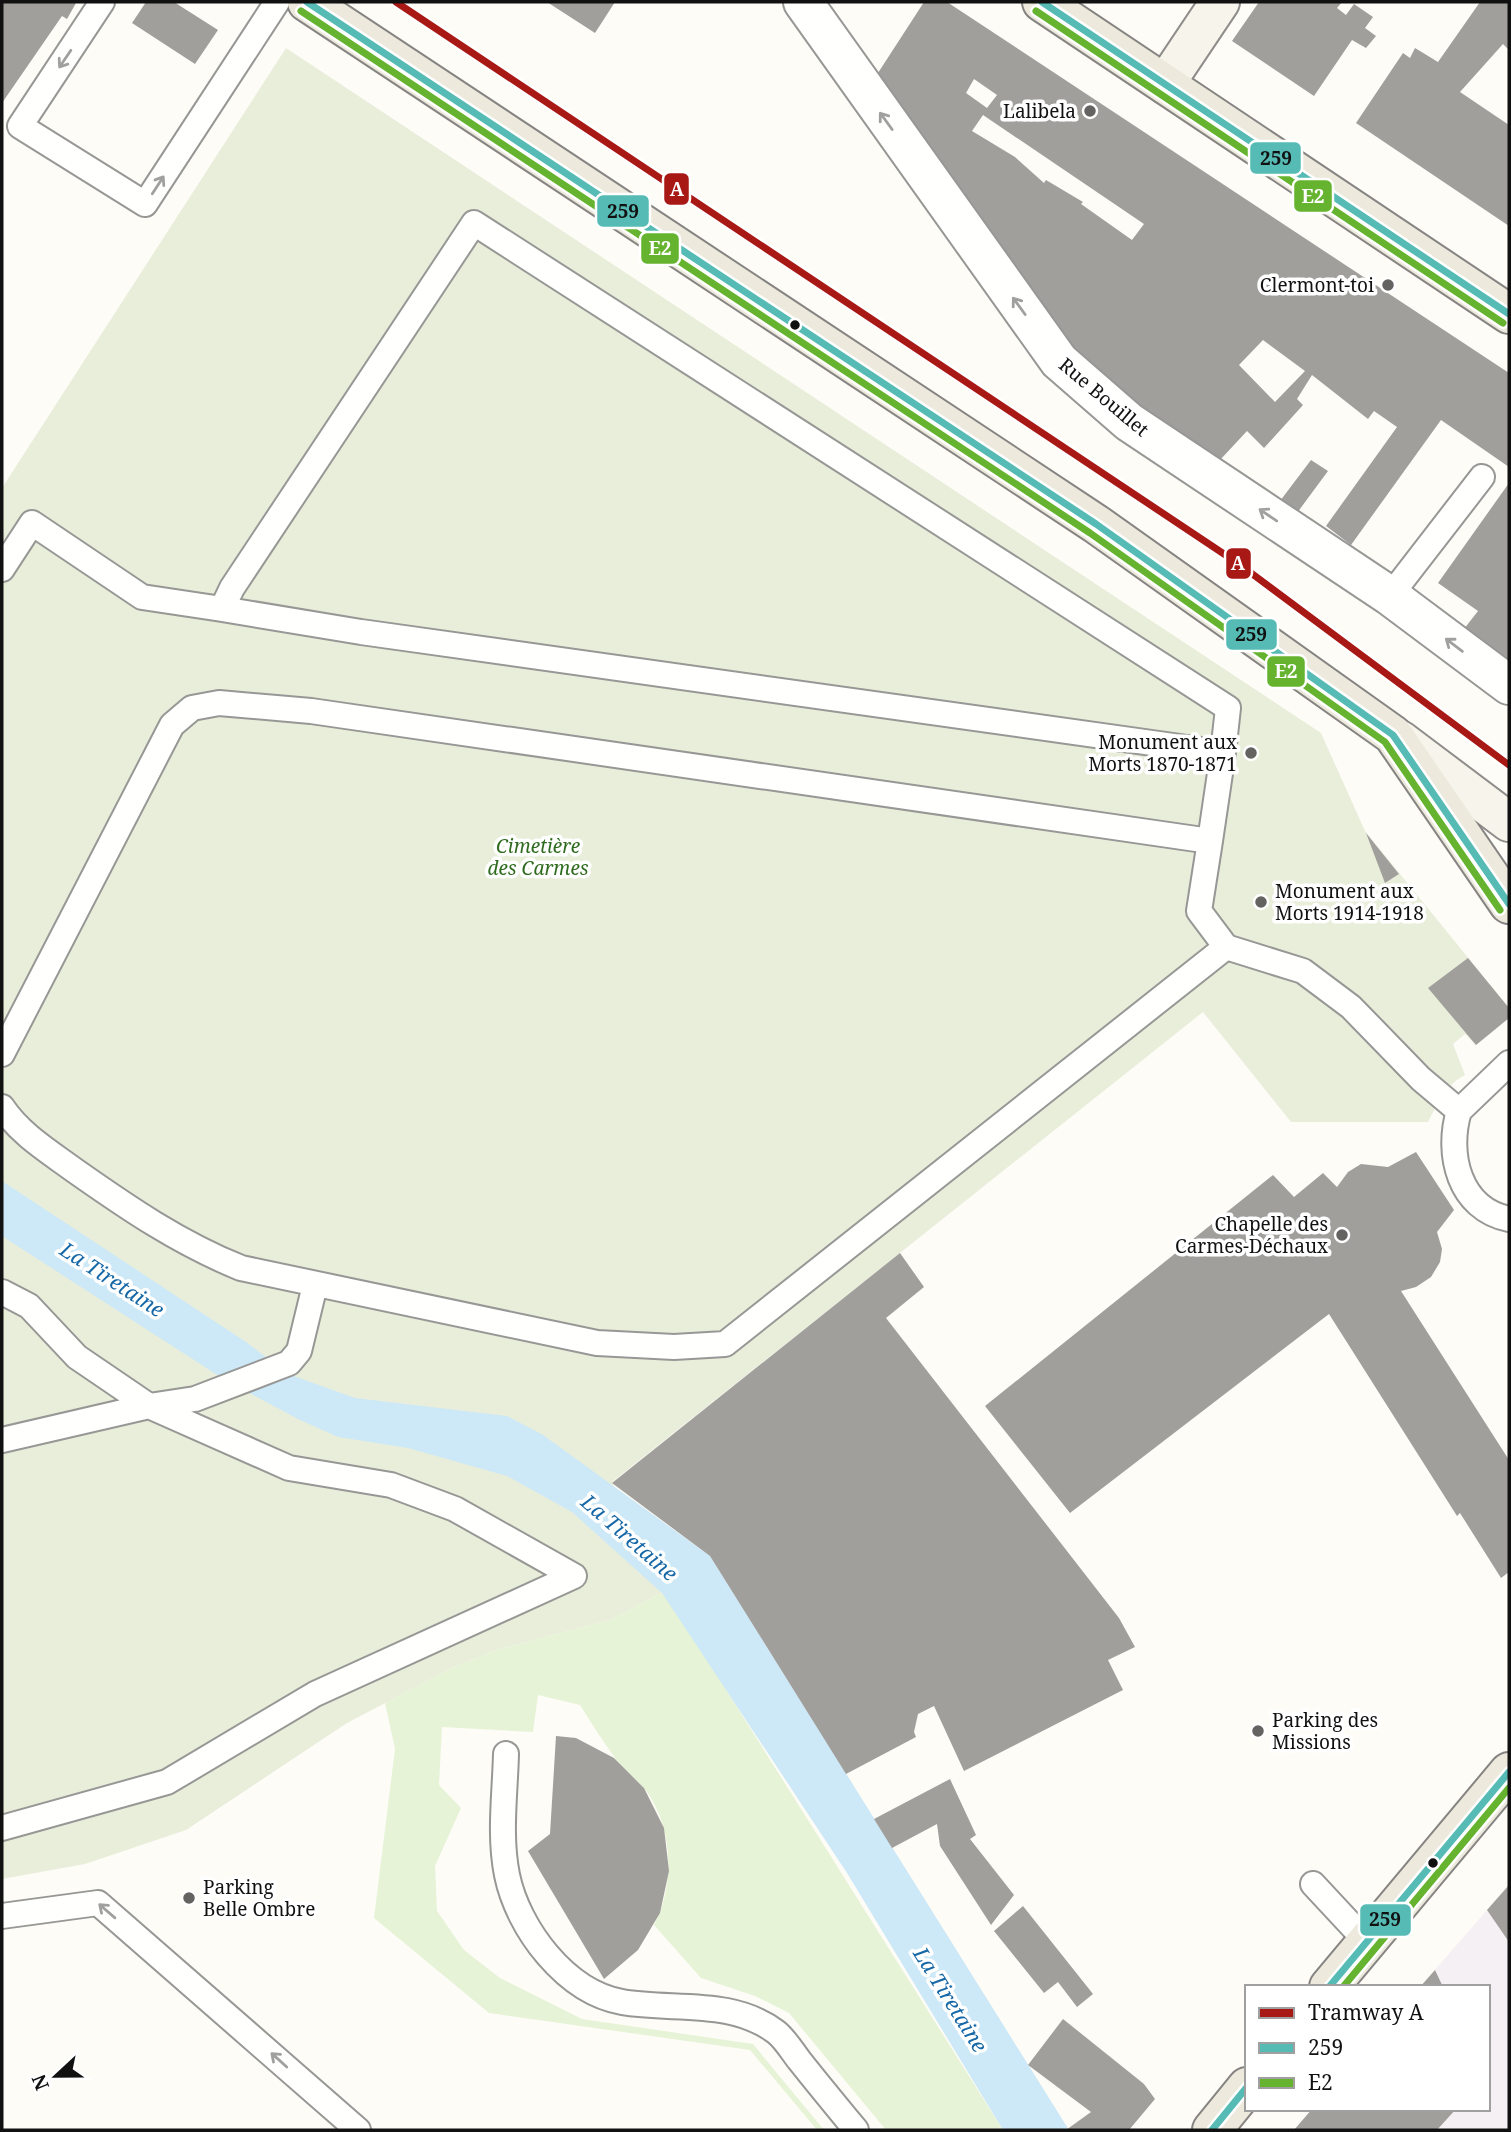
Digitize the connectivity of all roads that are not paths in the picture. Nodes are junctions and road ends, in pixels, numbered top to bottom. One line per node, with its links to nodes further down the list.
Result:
1 (102, 2): 2 (lane, one-way to 2)
2 (277, 2)
3 (307, 2): 14 (main road)
4 (803, 2): 11 (street, Rue Bouillet, one-way to 4)
5 (1042, 2): 7 (main road)
6 (1220, 2): 7 (main road)
7 (1165, 84): 8 (main road)
8 (1509, 314)
9 (1482, 477): 11 (lane)
10 (2, 569): 12 (lane)
11 (1390, 596): 13 (street, Rue Bouillet, one-way to 11)
12 (222, 609): 15 (lane); 15 (lane)
13 (1509, 685)
14 (1393, 734): 16 (main road); 18 (main road)
15 (1223, 753): 17 (lane)
16 (1509, 822)
17 (1210, 841): 19 (lane); 20 (lane)
18 (1509, 904)
19 (1226, 947): 23 (lane); 25 (lane)
20 (2, 1054)
21 (1509, 1063): 23 (lane)
22 (2, 1107): 25 (lane)
23 (1459, 1111): 24 (lane)
24 (1509, 1219)
25 (315, 1285): 27 (lane)
26 (2, 1292): 27 (lane)
27 (149, 1406): 28 (lane); 31 (lane)
28 (2, 1440)
29 (506, 1754): 38 (lane)
30 (1509, 1772): 34 (main road)
31 (2, 1828)
32 (1313, 1884): 34 (lane)
33 (2, 1916): 37 (lane, one-way to 33)
34 (1367, 1942): 35 (main road)
35 (1331, 1985)
36 (1245, 2089): 39 (main road)
37 (358, 2130)
38 (856, 2130)
39 (1212, 2130)

